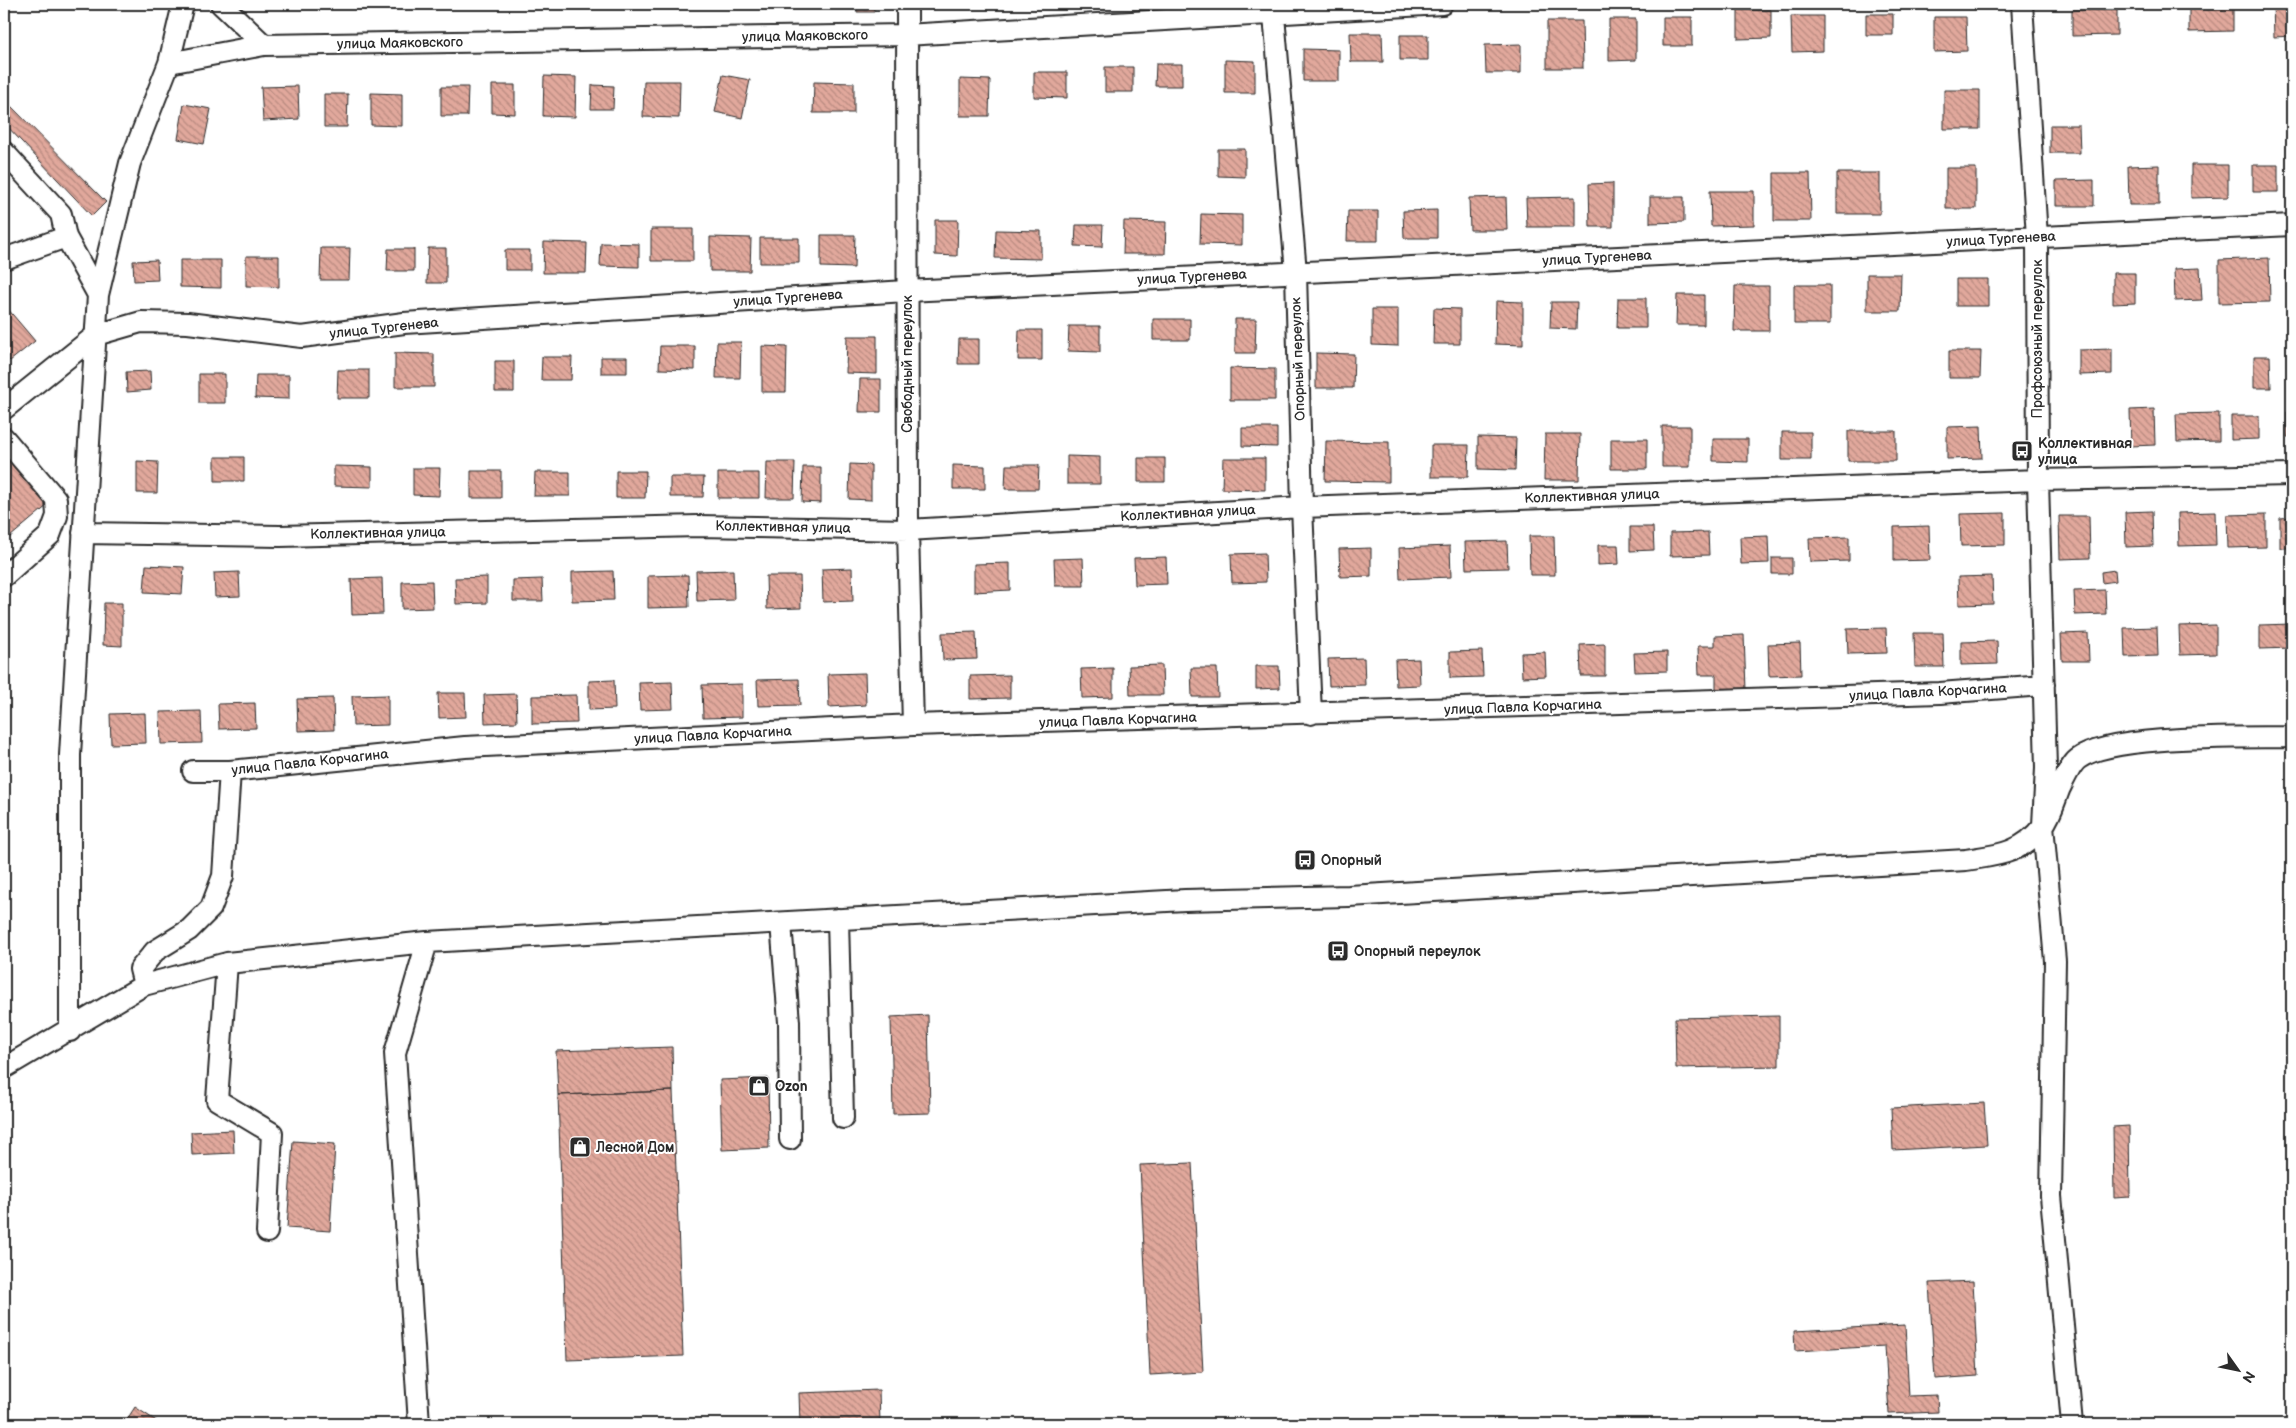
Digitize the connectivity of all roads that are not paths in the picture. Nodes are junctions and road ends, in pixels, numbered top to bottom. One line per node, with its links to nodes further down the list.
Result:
1 (183, 4): 9 (street)
2 (221, 4): 8 (street)
3 (907, 4): 7 (street, Свободный переулок)
4 (1442, 4): 6 (street, улица Маяковского)
5 (2022, 4): 13 (street, Профсоюзный переулок)
6 (1273, 9): 7 (street, улица Маяковского); 15 (street, Опорный переулок)
7 (905, 35): 8 (street, улица Маяковского); 16 (street, Свободный переулок)
8 (264, 45): 9 (street, улица Маяковского)
9 (169, 63): 17 (street)
10 (4, 152): 12 (street)
11 (2292, 224): 13 (street, улица Тургенева)
12 (66, 237): 14 (street); 17 (street)
13 (2037, 237): 15 (street, улица Тургенева); 22 (street, Профсоюзный переулок)
14 (4, 259)
15 (1296, 272): 16 (street, улица Тургенева); 23 (street, Опорный переулок)
16 (906, 291): 18 (street, улица Тургенева); 24 (street, Свободный переулок)
17 (98, 295): 18 (street)
18 (96, 335): 19 (street); 25 (street)
19 (4, 409)
20 (4, 438): 26 (street)
21 (2292, 475): 22 (street, Коллективная улица)
22 (2038, 480): 23 (street, Коллективная улица); 27 (street, Профсоюзный переулок)
23 (1302, 507): 24 (street, Коллективная улица); 28 (street, Опорный переулок)
24 (908, 530): 25 (street, Коллективная улица); 29 (street, Свободный переулок)
25 (83, 533): 39 (street)
26 (4, 576)
27 (2044, 685): 28 (street, улица Павла Корчагина); 33 (street, Профсоюзный переулок)
28 (1311, 714): 29 (street, улица Павла Корчагина)
29 (913, 725): 32 (street, улица Павла Корчагина)
30 (2292, 737): 33 (street)
31 (193, 771): 32 (street, улица Павла Корчагина)
32 (230, 771): 38 (street)
33 (2043, 825): 34 (street); 45 (street, Профсоюзный переулок)
34 (838, 919): 35 (street); 41 (street)
35 (781, 923): 36 (street); 42 (street)
36 (427, 942): 37 (street); 44 (street)
37 (227, 963): 38 (street); 43 (street)
38 (144, 985): 39 (street)
39 (70, 1031): 40 (street)
40 (4, 1068)
41 (844, 1118)
42 (790, 1139)
43 (266, 1232)
44 (419, 1424)
45 (2072, 1424)

